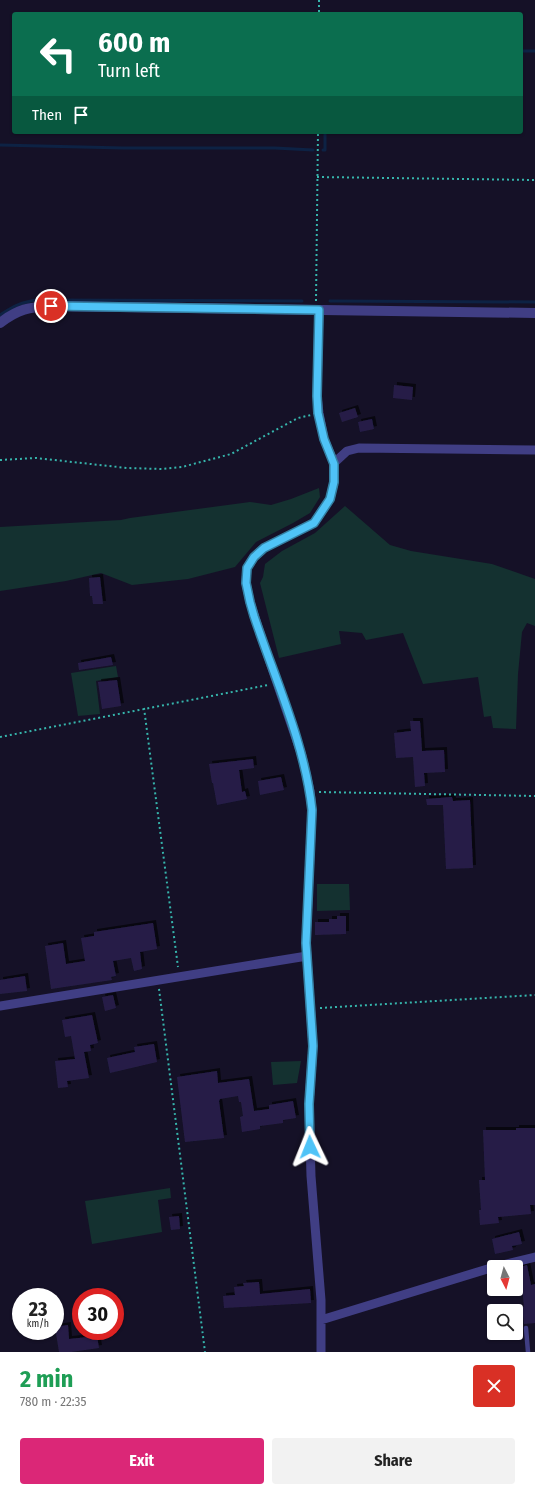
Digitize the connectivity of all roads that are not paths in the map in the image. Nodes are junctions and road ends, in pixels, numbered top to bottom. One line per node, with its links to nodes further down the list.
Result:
1 (318, 310): 2 (street); 3 (street); 5 (street)
2 (535, 313)
3 (0, 323)
4 (535, 450): 5 (street)
5 (334, 464): 6 (street)
6 (306, 956): 7 (street); 11 (street)
7 (0, 1006)
8 (535, 1257): 9 (street)
9 (523, 1260)
10 (487, 1269): 11 (street)
11 (321, 1320): 13 (street)
12 (526, 1328): 14 (lane)
13 (321, 1352)
14 (528, 1352)

